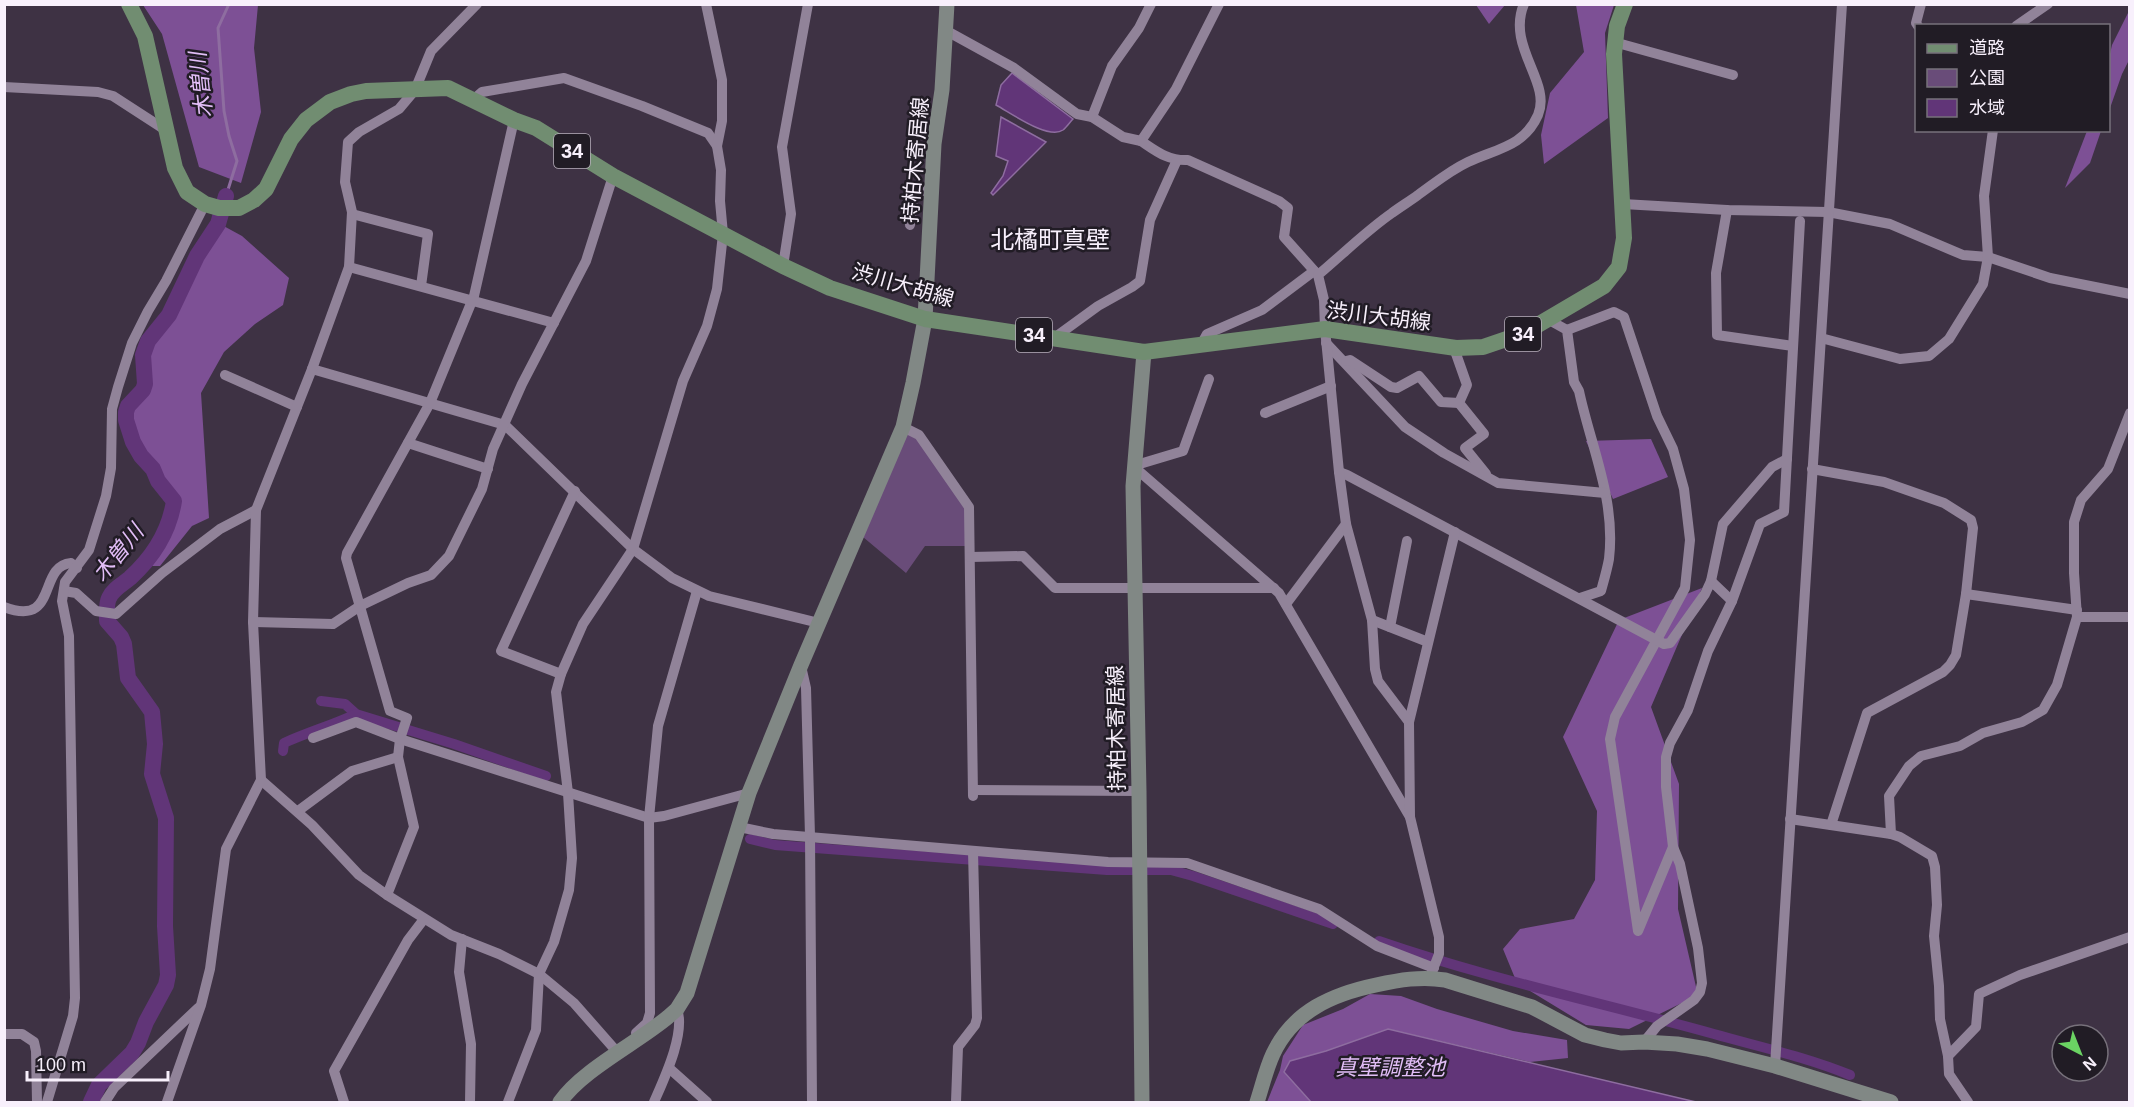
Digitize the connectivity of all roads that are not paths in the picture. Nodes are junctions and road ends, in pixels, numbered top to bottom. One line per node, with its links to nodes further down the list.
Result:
1 (129, 4): 23 (main road)
2 (477, 4): 19 (street)
3 (706, 4): 26 (street)
4 (808, 4): 39 (street)
5 (947, 4): 15 (street, 持柏木寄居線)
6 (1151, 4): 21 (street)
7 (1219, 4): 25 (street)
8 (1524, 4): 41 (street)
9 (1625, 4): 16 (main road, 渋川大胡線 / 34)
10 (1842, 4): 33 (street)
11 (1921, 4): 13 (street)
12 (2048, 4): 14 (street)
13 (1917, 24)
14 (2019, 24)
15 (945, 30): 21 (street); 29 (street, 持柏木寄居線)
16 (1614, 42): 17 (street); 30 (main road, 渋川大胡線 / 34)
17 (1733, 75)
18 (4, 87): 23 (street)
19 (415, 90): 20 (main road, 渋川大胡線 / 34); 31 (main road, 渋川大胡線 / 34); 34 (street)
20 (474, 99): 22 (main road, 渋川大胡線 / 34); 26 (street)
21 (1092, 117): 25 (street)
22 (514, 120): 28 (main road, 渋川大胡線 / 34); 44 (street)
23 (168, 131): 31 (main road)
24 (1993, 132): 38 (street)
25 (1141, 141): 27 (street)
26 (717, 146): 37 (street)
27 (1177, 160): 41 (street); 50 (street)
28 (613, 176): 37 (main road, 渋川大胡線 / 34); 47 (street)
29 (932, 190): 36 (street); 45 (street, 持柏木寄居線)
30 (1623, 204): 32 (street); 46 (main road, 渋川大胡線 / 34)
31 (209, 205): 83 (street)
32 (1727, 210): 33 (street); 53 (street)
33 (1828, 212): 38 (street); 51 (street)
34 (352, 214): 40 (street); 42 (street)
35 (1800, 221): 53 (street)
36 (910, 225)
37 (723, 234): 39 (main road, 渋川大胡線 / 34); 81 (street)
38 (1988, 257): 43 (street); 51 (street)
39 (783, 266): 45 (main road, 渋川大胡線 / 34)
40 (349, 267): 42 (street); 57 (street)
41 (1316, 273): 49 (street); 52 (street)
42 (421, 286): 44 (street)
43 (2130, 294)
44 (472, 300): 47 (street); 61 (street)
45 (925, 319): 50 (main road, 渋川大胡線 / 34); 67 (street, 持柏木寄居線)
46 (1549, 320): 48 (street); 54 (main road, 渋川大胡線 / 34)
47 (554, 322): 66 (street)
48 (1567, 330): 76 (street); 102 (street)
49 (1326, 336): 52 (main road, 渋川大胡線 / 34); 54 (main road, 渋川大胡線 / 34); 56 (street); 60 (street)
50 (1054, 338): 55 (main road, 渋川大胡線 / 34)
51 (1821, 338): 72 (street)
52 (1201, 345): 55 (main road, 渋川大胡線 / 34)
53 (1793, 346): 69 (street)
54 (1454, 348): 62 (street)
55 (1144, 352): 70 (street, 持柏木寄居線)
56 (1345, 362): 62 (street); 74 (street)
57 (312, 369): 61 (street); 63 (street)
58 (225, 375): 63 (street)
59 (1209, 379): 70 (street)
60 (1330, 386): 65 (street); 73 (street)
61 (430, 403): 66 (street); 68 (street)
62 (1460, 404): 74 (street)
63 (297, 407): 77 (street)
64 (2130, 413): 95 (street)
65 (1265, 414)
66 (505, 424): 71 (street); 75 (street)
67 (903, 427): 82 (street); 99 (street, 持柏木寄居線)
68 (408, 443): 71 (street); 93 (street)
69 (1787, 459): 84 (street); 91 (street)
70 (1133, 465): 85 (street, 持柏木寄居線); 86 (street)
71 (488, 469): 93 (street)
72 (1812, 469): 89 (street); 116 (street)
73 (1339, 472): 78 (street); 79 (street)
74 (1490, 479): 76 (street)
75 (575, 491): 81 (street); 104 (street)
76 (1605, 493): 90 (street)
77 (256, 510): 87 (street); 98 (street)
78 (1346, 524): 92 (street); 97 (street)
79 (1455, 532): 90 (street); 101 (street)
80 (1407, 541): 100 (street)
81 (633, 549): 88 (street); 104 (street)
82 (970, 557): 85 (street); 110 (street)
83 (77, 568): 87 (street); 94 (street)
84 (1711, 581): 91 (street); 102 (street)
85 (1134, 587): 86 (street); 110 (street, 持柏木寄居線)
86 (1274, 588): 92 (street)
87 (64, 591): 139 (street)
88 (697, 591): 99 (street); 115 (street)
89 (1966, 594): 95 (street); 117 (street)
90 (1580, 598): 102 (street)
91 (1732, 601): 121 (street)
92 (1286, 604): 114 (street)
93 (360, 606): 98 (street); 106 (street)
94 (4, 607)
95 (2077, 613): 96 (street); 119 (street)
96 (2130, 617)
97 (1372, 620): 100 (street); 105 (street)
98 (253, 622): 109 (street)
99 (819, 623): 103 (street, 持柏木寄居線)
100 (1390, 627): 101 (street)
101 (1428, 642): 105 (street)
102 (1657, 642): 121 (street)
103 (801, 665): 112 (street, 持柏木寄居線); 120 (street)
104 (561, 674): 111 (street)
105 (1409, 722): 114 (street)
106 (401, 737): 107 (street); 108 (street); 111 (street)
107 (313, 738)
108 (398, 757): 113 (street); 124 (street)
109 (261, 780): 113 (street); 130 (street)
110 (1139, 791): 123 (street, 持柏木寄居線)
111 (568, 793): 115 (street); 129 (street)
112 (749, 794): 115 (street); 118 (street, 持柏木寄居線)
113 (298, 811): 124 (street)
114 (1410, 817): 128 (street)
115 (649, 818): 134 (street)
116 (1790, 819): 117 (street); 136 (street)
117 (1831, 825): 119 (street)
118 (739, 827): 120 (street); 131 (street, 持柏木寄居線)
119 (1891, 834): 135 (street)
120 (810, 838): 122 (street); 148 (street)
121 (1673, 847): 133 (street)
122 (973, 853): 123 (street); 149 (street)
123 (1140, 869): 128 (street); 150 (street, 持柏木寄居線)
124 (387, 895): 125 (street)
125 (424, 919): 127 (street); 142 (street)
126 (2130, 937): 135 (street)
127 (462, 939): 129 (street); 143 (street)
128 (1435, 966): 133 (street); 151 (street)
129 (539, 974): 134 (street); 144 (street)
130 (201, 1005): 140 (street); 141 (street)
131 (677, 1009): 134 (street); 137 (street)
132 (4, 1034): 138 (street)
133 (1644, 1042): 136 (street)
134 (616, 1051): 145 (street)
135 (1948, 1056): 153 (street)
136 (1775, 1066): 152 (street)
137 (669, 1068): 146 (street); 147 (street)
138 (37, 1102)
139 (47, 1102)
140 (105, 1102)
141 (167, 1102)
142 (344, 1102)
143 (470, 1102)
144 (508, 1102)
145 (560, 1102)
146 (654, 1102)
147 (707, 1102)
148 (812, 1102)
149 (956, 1102)
150 (1142, 1102)
151 (1257, 1102)
152 (1891, 1102)
153 (1968, 1102)

